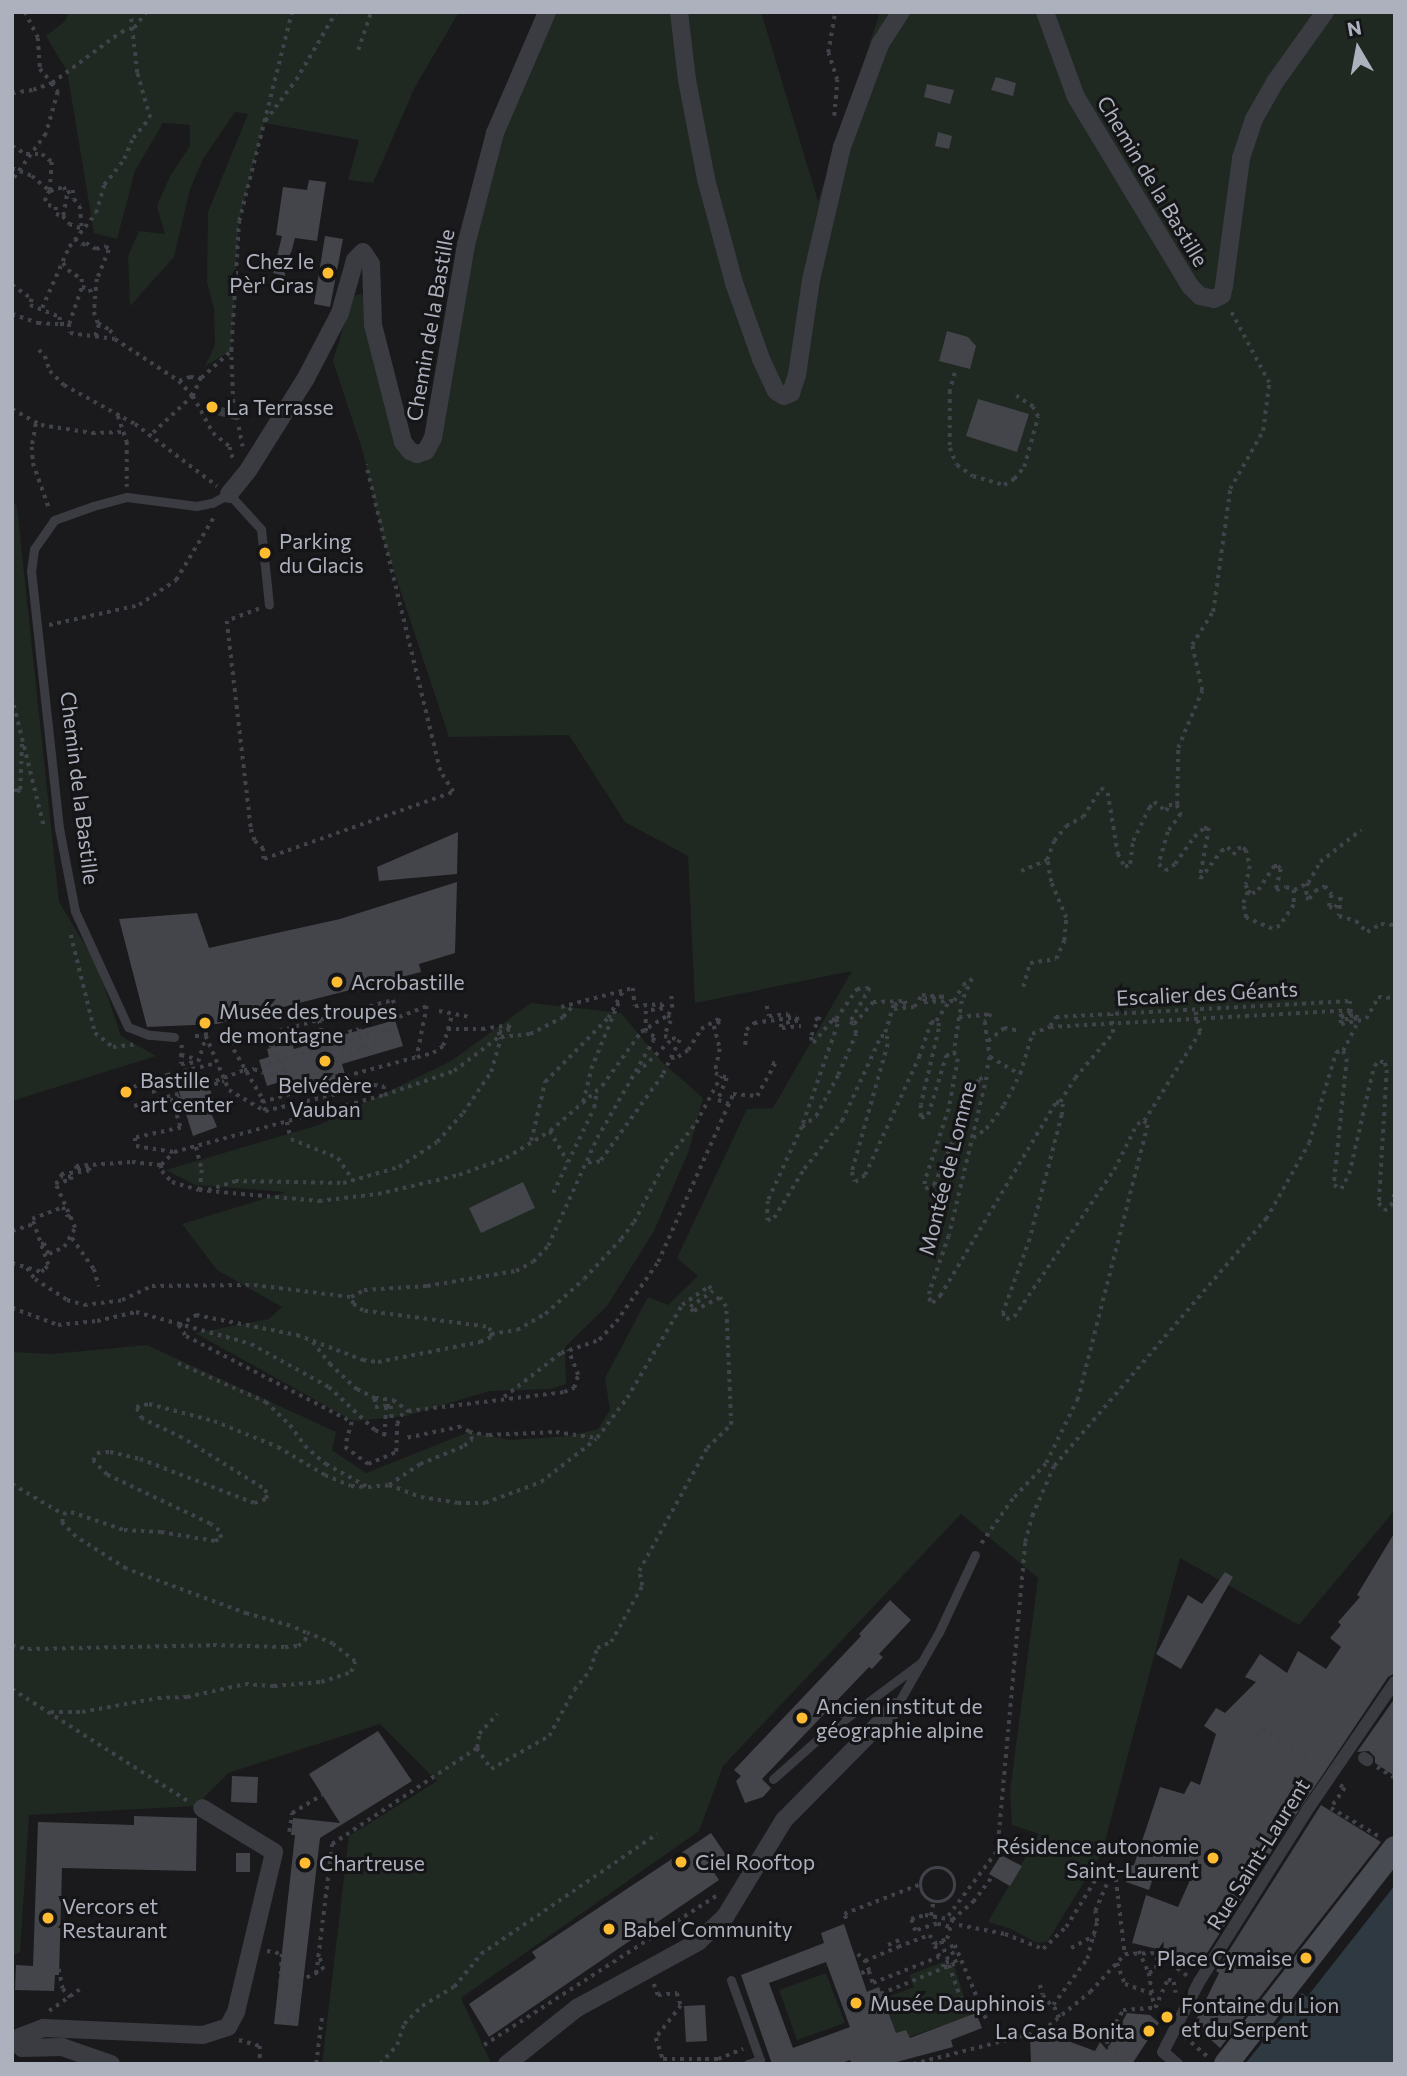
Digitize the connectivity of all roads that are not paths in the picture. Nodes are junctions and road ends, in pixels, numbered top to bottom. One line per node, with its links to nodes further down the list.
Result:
1 (547, 12): 8 (street, Chemin de la Bastille)
2 (679, 12): 3 (street)
3 (901, 12)
4 (1045, 12): 5 (street, Chemin de la Bastille)
5 (1325, 12)
6 (217, 410): 7 (lane)
7 (236, 415)
8 (229, 494): 9 (lane); 10 (lane, Chemin de la Bastille)
9 (269, 605)
10 (170, 1036)
11 (975, 1555): 12 (lane)
12 (922, 1662): 14 (lane); 15 (lane)
13 (1395, 1682): 22 (street, Rue Saint-Laurent)
14 (896, 1707): 20 (street)
15 (773, 1779)
16 (202, 1808): 19 (street)
17 (1391, 1845): 23 (main road)
18 (731, 1980): 21 (lane)
19 (111, 2064)
20 (507, 2064)
21 (748, 2064)
22 (1177, 2064)
23 (1226, 2064)

